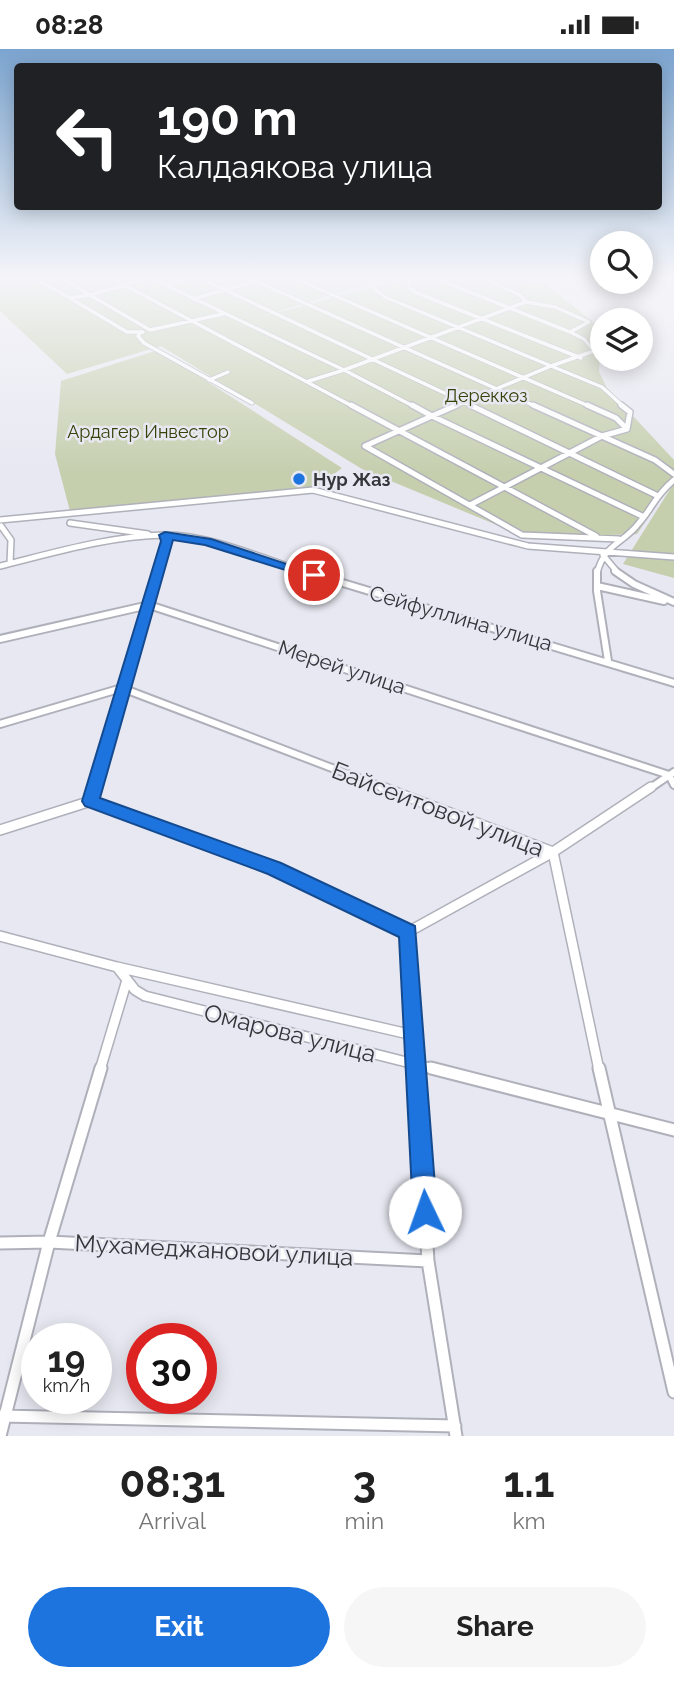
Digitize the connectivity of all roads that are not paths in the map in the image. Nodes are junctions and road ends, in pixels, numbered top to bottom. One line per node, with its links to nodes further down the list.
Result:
1 (145, 344): 18 (street)
2 (239, 344): 19 (street)
3 (291, 344): 15 (street)
4 (342, 344): 13 (street)
5 (394, 344): 11 (street)
6 (415, 344): 11 (street)
7 (444, 344): 17 (street)
8 (497, 344): 14 (street)
9 (546, 344): 12 (street)
10 (588, 344): 12 (street)
11 (403, 348): 13 (street); 20 (street)
12 (582, 358): 14 (street)
13 (374, 359): 15 (street); 22 (street)
14 (551, 366): 17 (street); 25 (street)
15 (344, 370): 19 (street); 23 (street)
16 (228, 372): 18 (street)
17 (523, 378): 20 (street); 25 (street)
18 (209, 380): 21 (street)
19 (309, 380): 24 (street)
20 (496, 391): 22 (street); 26 (street)
21 (251, 403)
22 (465, 403): 23 (street); 27 (street)
23 (432, 416): 24 (street); 28 (street)
24 (400, 429): 31 (street); 33 (street)
25 (627, 429): 26 (street)
26 (602, 436): 27 (street); 29 (street)
27 (571, 453): 28 (street); 32 (street)
28 (540, 470): 31 (street); 34 (street)
29 (674, 474)
30 (674, 480): 32 (street)
31 (506, 487): 33 (street); 40 (street)
32 (656, 495): 34 (street)
33 (470, 505): 40 (street)
34 (642, 516): 41 (street)
35 (8, 519): 36 (street); 38 (street); 42 (street)
36 (0, 520)
37 (70, 523): 39 (street)
38 (0, 526): 44 (street)
39 (165, 535): 44 (street, Сейфуллина улица); 48 (street); 50 (street, Сейфуллина улица)
40 (596, 536): 41 (street)
41 (619, 539): 42 (street)
42 (602, 554): 43 (street); 46 (street); 47 (street)
43 (674, 557)
44 (10, 563): 45 (street, Сейфуллина улица)
45 (0, 566)
46 (597, 586): 47 (street); 50 (street)
47 (674, 603)
48 (149, 604): 49 (street); 52 (street); 54 (street, Мерей улица)
49 (0, 639)
50 (608, 661): 51 (street, Сейфуллина улица)
51 (674, 683)
52 (122, 688): 53 (street); 56 (street); 58 (street, Байсеитовой улица)
53 (0, 724)
54 (672, 773): 55 (street); 58 (street)
55 (674, 785)
56 (91, 801): 57 (street); 59 (street)
57 (0, 830)
58 (553, 852): 59 (street); 65 (street, Байсеитовой улица)
59 (408, 932): 63 (street)
60 (0, 936): 61 (street)
61 (117, 967): 62 (street, Омарова улица); 63 (street)
62 (127, 980): 64 (street, Омарова улица); 67 (street)
63 (414, 1035): 64 (street)
64 (417, 1065): 65 (street, Омарова улица); 69 (street)
65 (608, 1112): 66 (street, Омарова улица); 70 (street, Байсеитовой улица)
66 (674, 1131)
67 (49, 1242): 68 (street, Мухамеджановой улица); 69 (street, Мухамеджановой улица); 71 (street)
68 (0, 1243)
69 (428, 1261): 72 (street)
70 (674, 1392)
71 (2, 1416): 72 (street); 73 (street)
72 (455, 1431)
73 (0, 1436)

